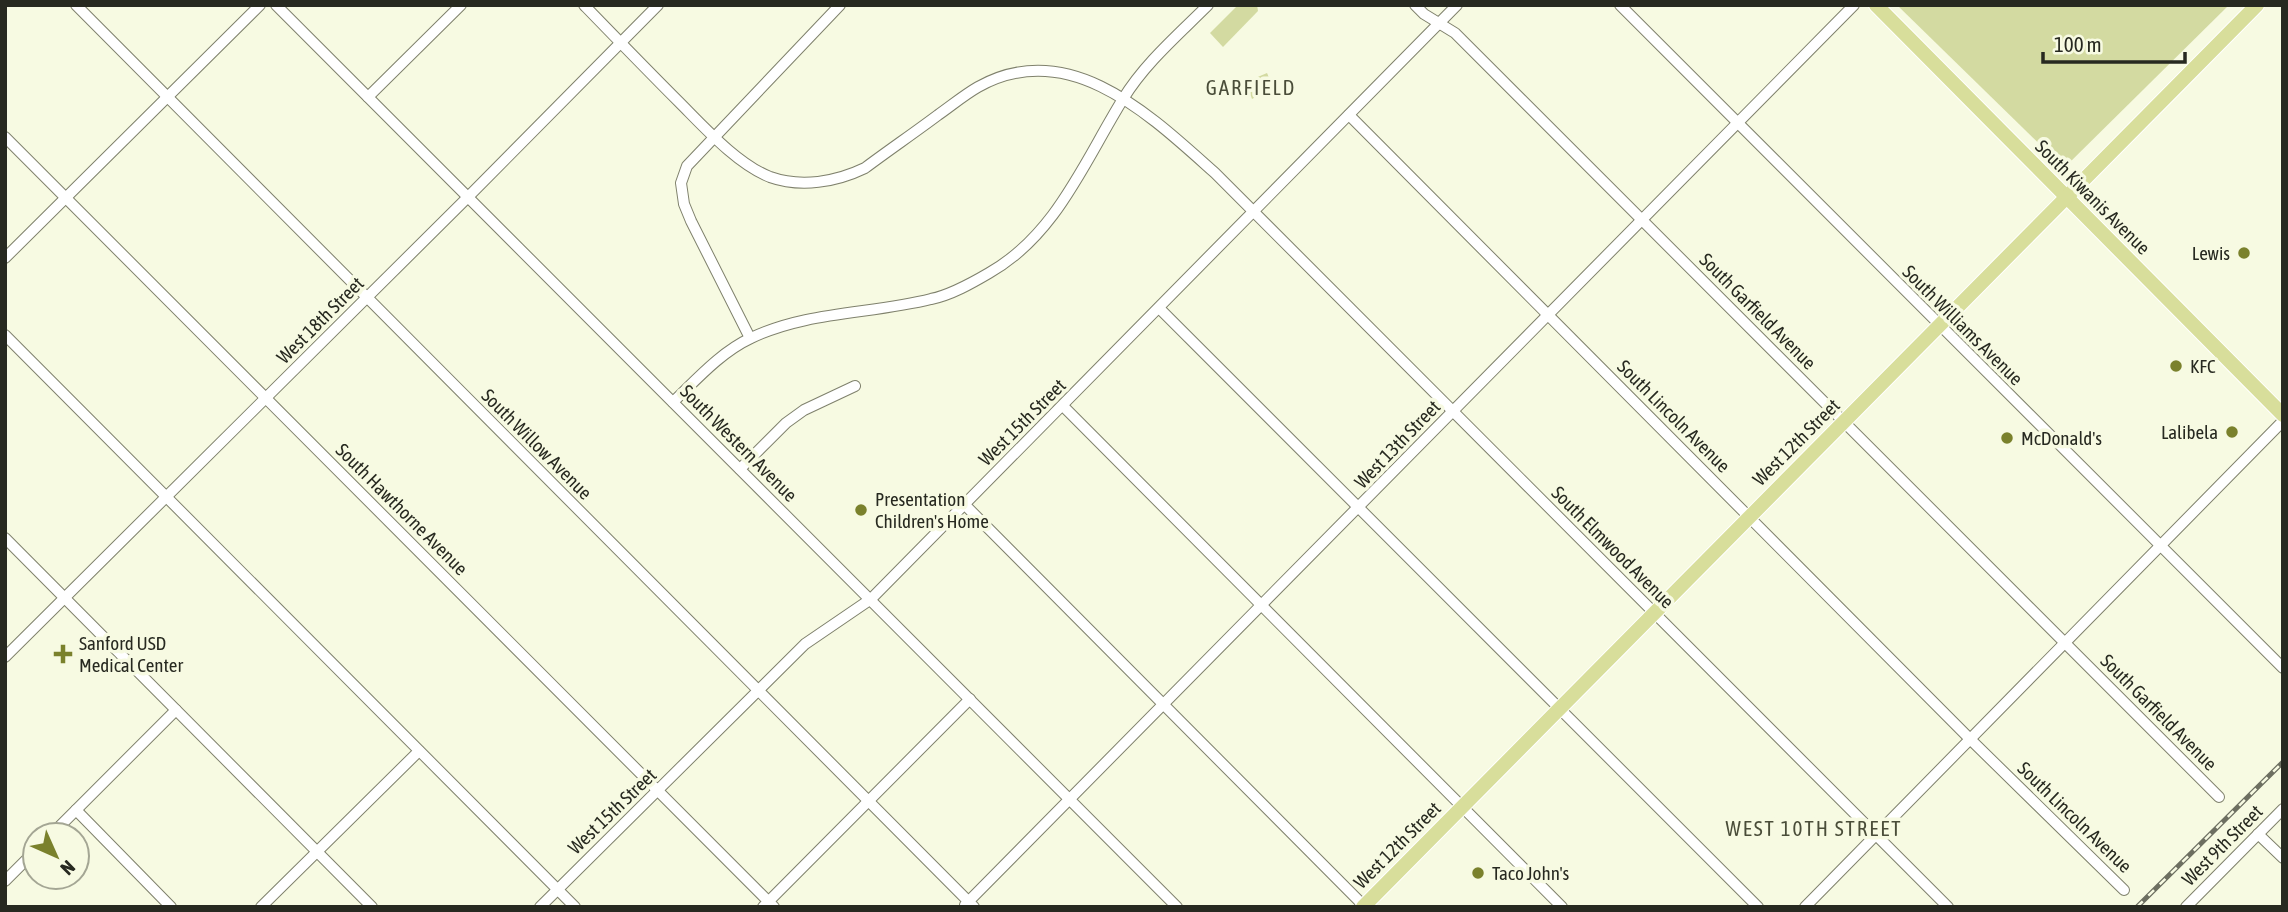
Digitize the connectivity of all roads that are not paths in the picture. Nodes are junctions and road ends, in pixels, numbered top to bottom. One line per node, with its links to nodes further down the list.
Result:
1 (76, 5): 17 (street, South Willow Avenue)
2 (260, 5): 17 (street)
3 (276, 5): 18 (street, South Western Avenue)
4 (461, 5): 18 (street)
5 (584, 5): 16 (street, South Elmwood Avenue)
6 (658, 5): 16 (street, West 18th Street)
7 (840, 5): 23 (street)
8 (1208, 5): 19 (street)
9 (1415, 5): 15 (street, South Garfield Avenue)
10 (1457, 5): 15 (street, West 15th Street)
11 (1620, 5): 21 (street, South Williams Avenue)
12 (1854, 5): 21 (street, West 13th Street)
13 (1876, 5): 26 (main road, South Kiwanis Avenue)
14 (2257, 5): 26 (main road, West 12th Street)
15 (1438, 24): 20 (street, West 15th Street); 28 (street, South Garfield Avenue)
16 (621, 43): 23 (street, South Elmwood Avenue); 25 (street, West 18th Street)
17 (167, 97): 24 (street); 30 (street, South Willow Avenue)
18 (368, 97): 25 (street, South Western Avenue)
19 (1124, 98): 23 (street, South Elmwood Avenue); 27 (street, South Elmwood Avenue); 35 (street)
20 (1349, 115): 27 (street, West 15th Street); 32 (street, South Lincoln Avenue)
21 (1737, 124): 28 (street, West 13th Street); 33 (street, South Williams Avenue)
22 (5, 136): 24 (street, South Hawthorne Avenue)
23 (713, 136): 35 (street)
24 (65, 197): 29 (street); 37 (street, South Hawthorne Avenue)
25 (468, 197): 30 (street, West 18th Street); 38 (street, South Western Avenue)
26 (2066, 197): 33 (main road, West 12th Street); 41 (main road, South Kiwanis Avenue)
27 (1254, 212): 31 (street, West 15th Street); 40 (street, South Elmwood Avenue)
28 (1642, 220): 32 (street, West 13th Street); 42 (street, South Garfield Avenue)
29 (5, 258)
30 (367, 298): 37 (street, West 18th Street); 58 (street, South Willow Avenue)
31 (1159, 308): 39 (street, West 15th Street); 47 (street)
32 (1548, 315): 40 (street, West 13th Street); 48 (street, South Lincoln Avenue)
33 (1939, 325): 42 (main road, West 12th Street); 50 (street, South Williams Avenue)
34 (5, 335): 45 (street)
35 (750, 338): 38 (street)
36 (855, 386): 44 (street)
37 (267, 398): 45 (street, West 18th Street); 65 (street, South Hawthorne Avenue)
38 (674, 402): 44 (street, South Western Avenue)
39 (1063, 406): 46 (street, West 15th Street); 53 (street)
40 (1453, 412): 47 (street, West 13th Street); 54 (street, South Elmwood Avenue)
41 (2283, 415)
42 (1844, 421): 48 (main road, West 12th Street); 55 (street, South Garfield Avenue)
43 (2283, 421): 50 (street)
44 (740, 469): 52 (street, South Western Avenue)
45 (166, 498): 51 (street, West 18th Street); 64 (street)
46 (965, 505): 52 (street, West 15th Street); 60 (street)
47 (1360, 508): 53 (street, West 13th Street); 61 (street)
48 (1749, 517): 54 (main road, West 12th Street); 63 (street, South Lincoln Avenue)
49 (5, 538): 51 (street)
50 (2160, 546): 55 (street); 57 (street, South Williams Avenue)
51 (65, 598): 56 (street, West 18th Street); 62 (street)
52 (871, 599): 58 (street, West 15th Street); 59 (street, South Western Avenue)
53 (1261, 606): 60 (street, West 13th Street); 69 (street)
54 (1654, 612): 61 (main road, West 12th Street); 74 (street, South Elmwood Avenue)
55 (2065, 642): 63 (street); 66 (street, South Garfield Avenue)
56 (5, 657)
57 (2283, 668)
58 (759, 690): 65 (street, West 15th Street); 68 (street, South Willow Avenue)
59 (970, 699): 67 (street, South Western Avenue); 68 (street)
60 (1164, 705): 67 (street, West 13th Street); 83 (street)
61 (1560, 708): 69 (main road, West 12th Street); 91 (street)
62 (176, 710): 71 (street); 75 (street)
63 (1970, 739): 74 (street); 80 (street, South Lincoln Avenue)
64 (419, 751): 75 (street); 79 (street)
65 (659, 790): 79 (street, West 15th Street); 81 (street, South Hawthorne Avenue)
66 (2220, 797)
67 (1070, 799): 82 (street, West 13th Street); 89 (street, South Western Avenue)
68 (868, 801): 81 (street); 82 (street, South Willow Avenue)
69 (1461, 808): 83 (main road, West 12th Street); 90 (street)
70 (2283, 809): 73 (street, West 9th Street)
71 (76, 810): 72 (street); 84 (street)
72 (65, 821)
73 (2258, 834): 76 (street); 94 (street, West 9th Street)
74 (1876, 835): 92 (street); 93 (street, South Elmwood Avenue)
75 (316, 851): 85 (street); 86 (street)
76 (2283, 858)
77 (21, 865): 78 (street)
78 (5, 881)
79 (557, 889): 87 (street, West 15th Street); 88 (street)
80 (2124, 890)
81 (769, 905)
82 (969, 905)
83 (1364, 906)
84 (172, 907)
85 (261, 907)
86 (372, 907)
87 (540, 907)
88 (575, 907)
89 (1177, 907)
90 (1562, 907)
91 (1758, 907)
92 (1804, 907)
93 (1948, 907)
94 (2186, 907)

